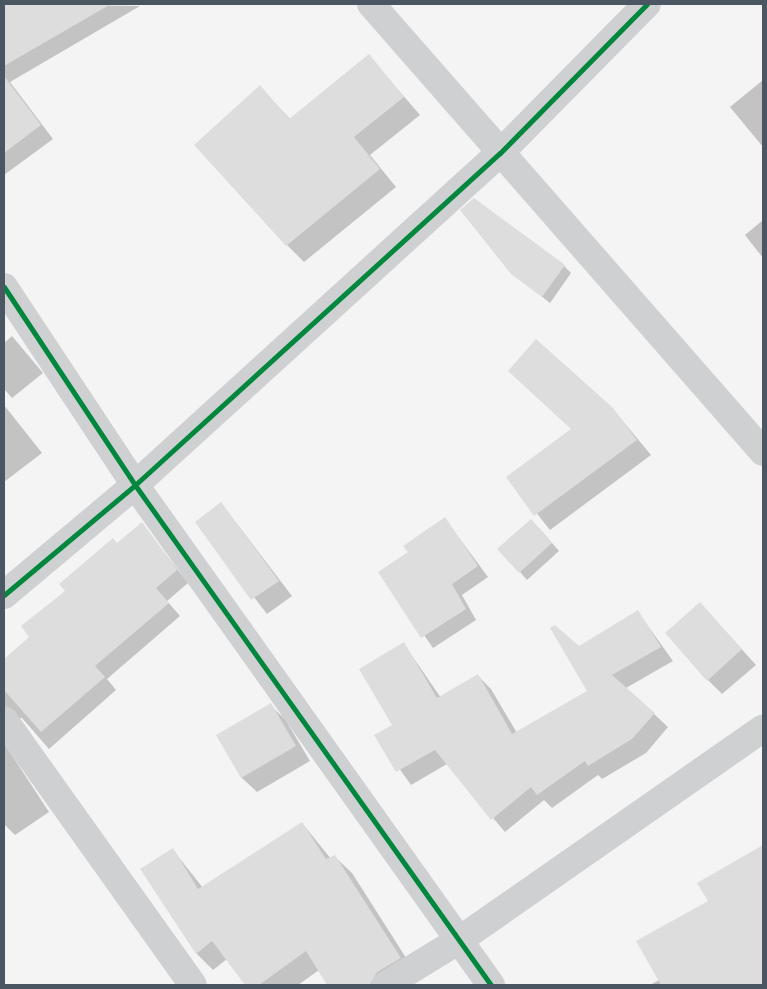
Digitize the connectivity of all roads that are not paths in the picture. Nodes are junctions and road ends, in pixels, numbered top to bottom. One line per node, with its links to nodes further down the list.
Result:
1 (371, 4): 3 (street)
2 (646, 4): 3 (street)
3 (500, 152): 5 (street); 6 (street)
4 (4, 287): 6 (street)
5 (763, 452)
6 (135, 485): 7 (street); 10 (street)
7 (4, 595)
8 (4, 720): 11 (street)
9 (763, 728): 10 (street)
10 (461, 939): 12 (street); 13 (street)
11 (193, 985)
12 (386, 985)
13 (491, 985)

